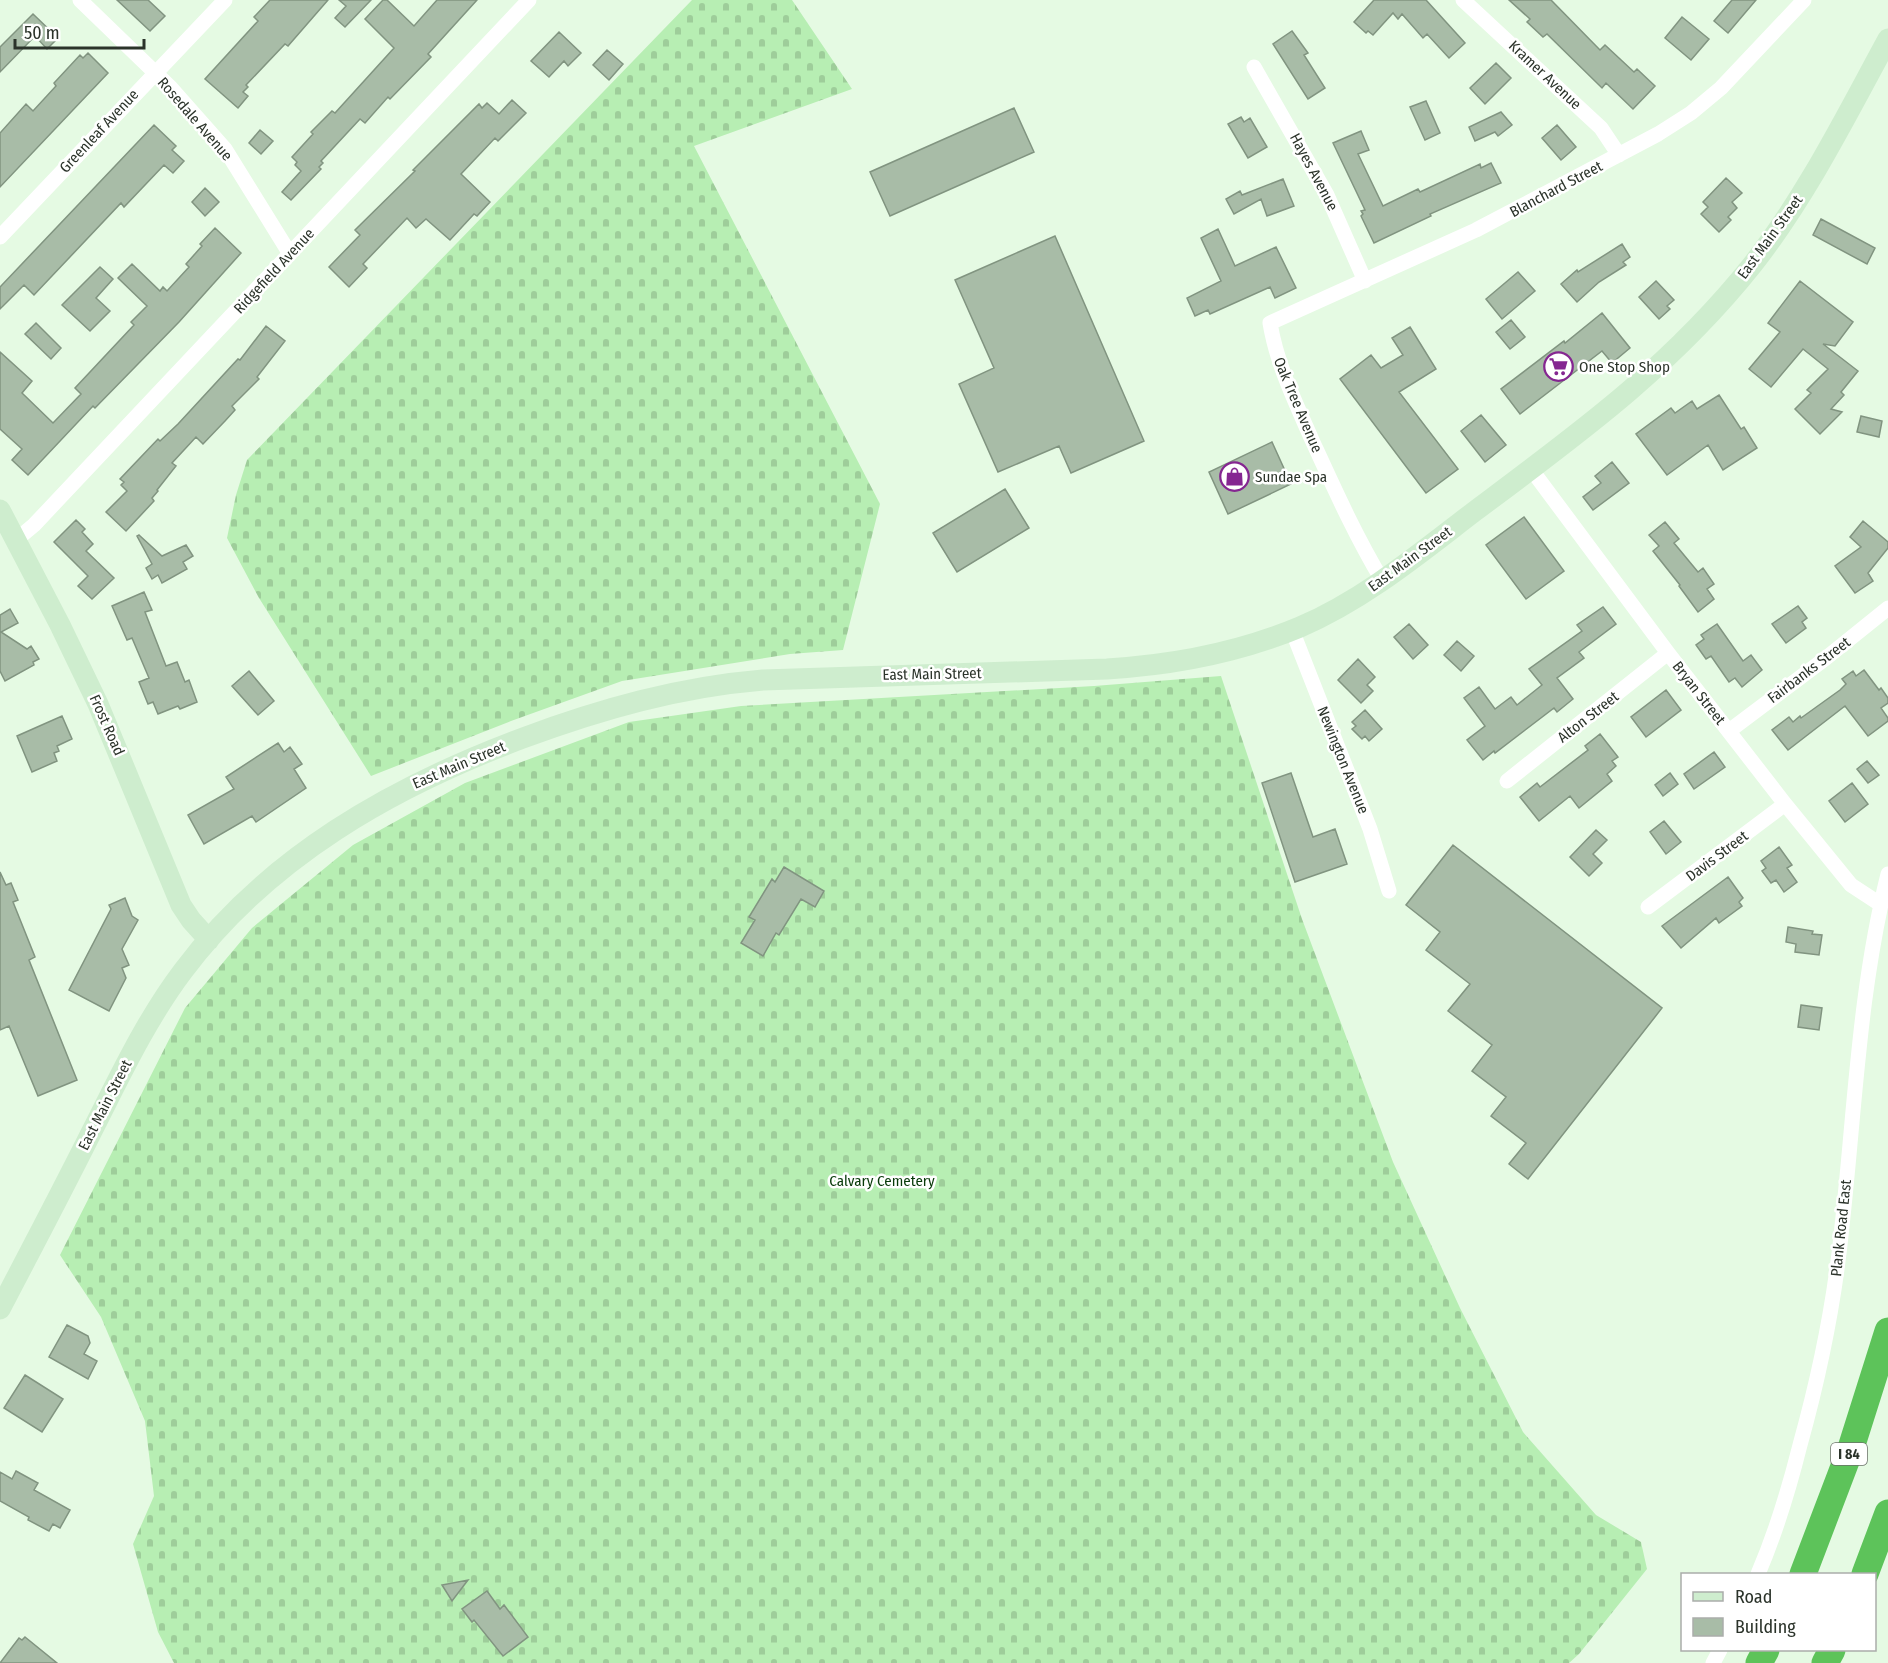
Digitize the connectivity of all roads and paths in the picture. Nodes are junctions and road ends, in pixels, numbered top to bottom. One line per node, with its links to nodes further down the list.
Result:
1 (80, 0): 8 (street, Rosedale Avenue)
2 (225, 0): 8 (street, Greenleaf Avenue)
3 (529, 0): 11 (street, Ridgefield Avenue)
4 (1463, 0): 9 (street, Kramer Avenue)
5 (1797, 3): 9 (street, Blanchard Street)
6 (1888, 39): 14 (main road, East Main Street)
7 (1254, 68): 12 (street, Hayes Avenue)
8 (155, 72): 10 (street, Greenleaf Avenue); 11 (street, Rosedale Avenue)
9 (1619, 155): 12 (street, Blanchard Street)
10 (0, 237)
11 (290, 254): 16 (street, Ridgefield Avenue)
12 (1365, 281): 13 (street, Blanchard Street)
13 (1270, 323): 17 (street, Oak Tree Avenue)
14 (1531, 469): 17 (main road, East Main Street); 20 (street, Bryan Street)
15 (0, 510): 16 (main road, Frost Road)
16 (16, 540): 28 (main road, Frost Road)
17 (1382, 580): 19 (main road, East Main Street)
18 (1888, 608): 21 (street, Fairbanks Street)
19 (1292, 630): 25 (street, Newington Avenue); 28 (main road, East Main Street)
20 (1668, 653): 21 (street, Bryan Street); 22 (street, Alton Street)
21 (1729, 731): 23 (street, Bryan Street)
22 (1507, 781)
23 (1785, 804): 26 (street, Bryan Street); 27 (street, Davis Street)
24 (1888, 874): 26 (street, Plank Road East)
25 (1389, 891)
26 (1880, 904): 32 (street, Plank Road East)
27 (1648, 907)
28 (209, 940): 29 (main road, East Main Street)
29 (0, 1310)
30 (1888, 1331): 33 (highway, I 84)
31 (1888, 1514): 34 (highway)
32 (1759, 1573)
33 (1804, 1573)
34 (1866, 1573)

